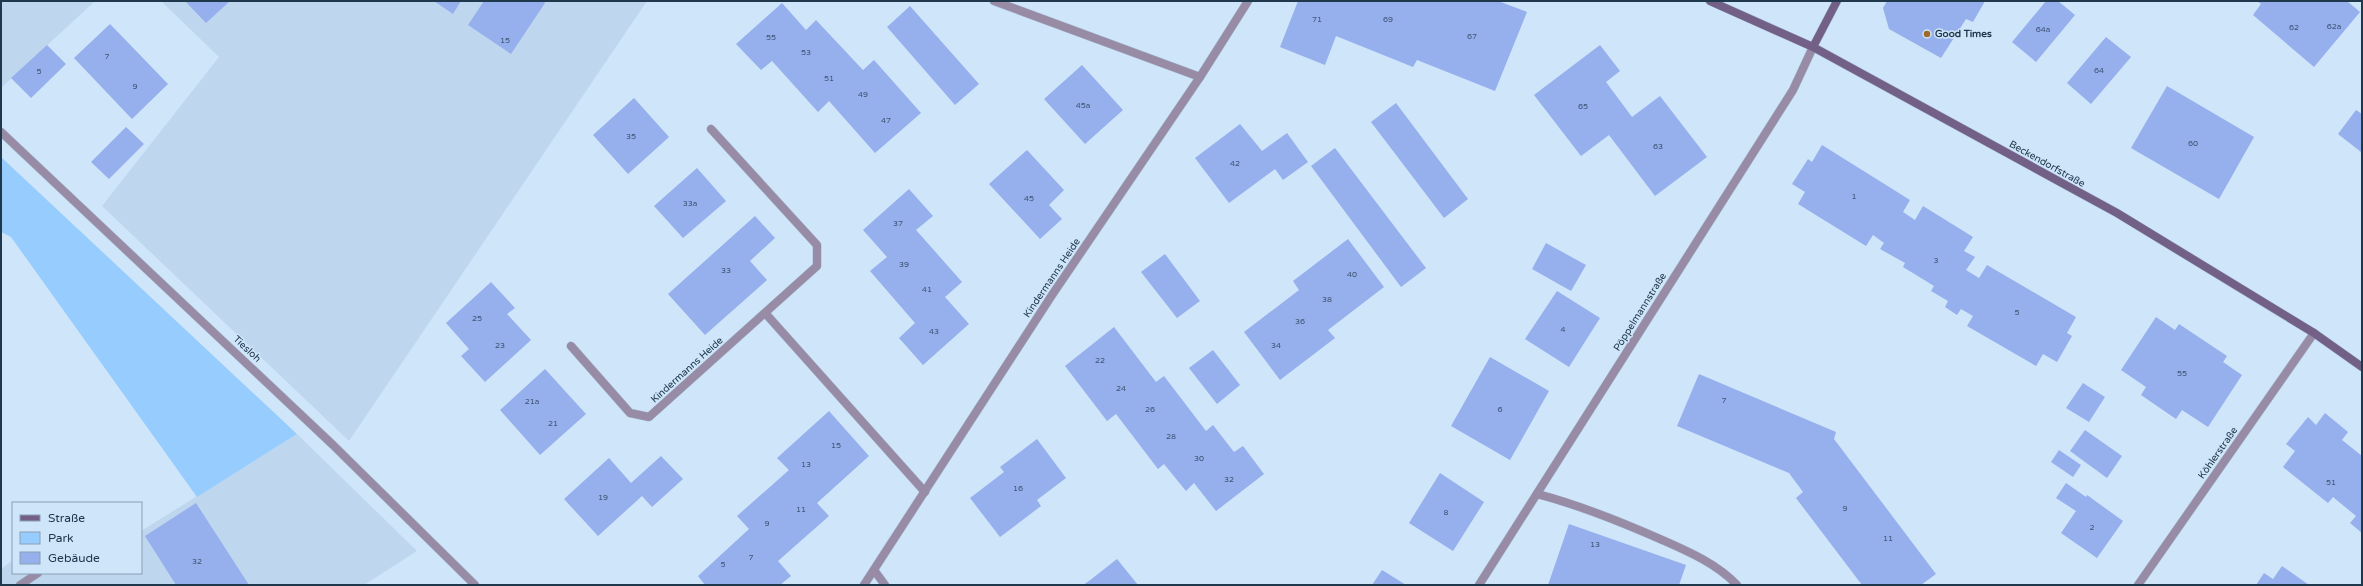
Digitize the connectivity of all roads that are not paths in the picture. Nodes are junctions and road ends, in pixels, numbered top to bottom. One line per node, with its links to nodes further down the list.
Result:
1 (994, 1): 6 (street)
2 (1248, 1): 6 (street, Kindermanns Heide)
3 (1710, 1): 5 (main road, Beckendorfstraße)
4 (1838, 1): 5 (main road)
5 (1813, 47): 10 (main road, Beckendorfstraße); 14 (street, Pöppelmannstraße)
6 (1200, 77): 13 (street, Kindermanns Heide)
7 (711, 129): 9 (street, Kindermanns Heide)
8 (1, 132): 18 (street, Tiesloh)
9 (766, 314): 11 (street, Kindermanns Heide); 13 (street)
10 (2314, 333): 12 (main road, Beckendorfstraße); 23 (street, Köhlerstraße)
11 (571, 346)
12 (2362, 367)
13 (925, 492): 15 (street, Kindermanns Heide)
14 (1537, 494): 21 (street, Pöppelmannstraße); 22 (street)
15 (874, 570): 19 (street, Kindermanns Heide); 20 (street)
16 (36, 574): 17 (street)
17 (20, 585)
18 (475, 585)
19 (864, 585)
20 (885, 585)
21 (1480, 585)
22 (1737, 585)
23 (2138, 585)

